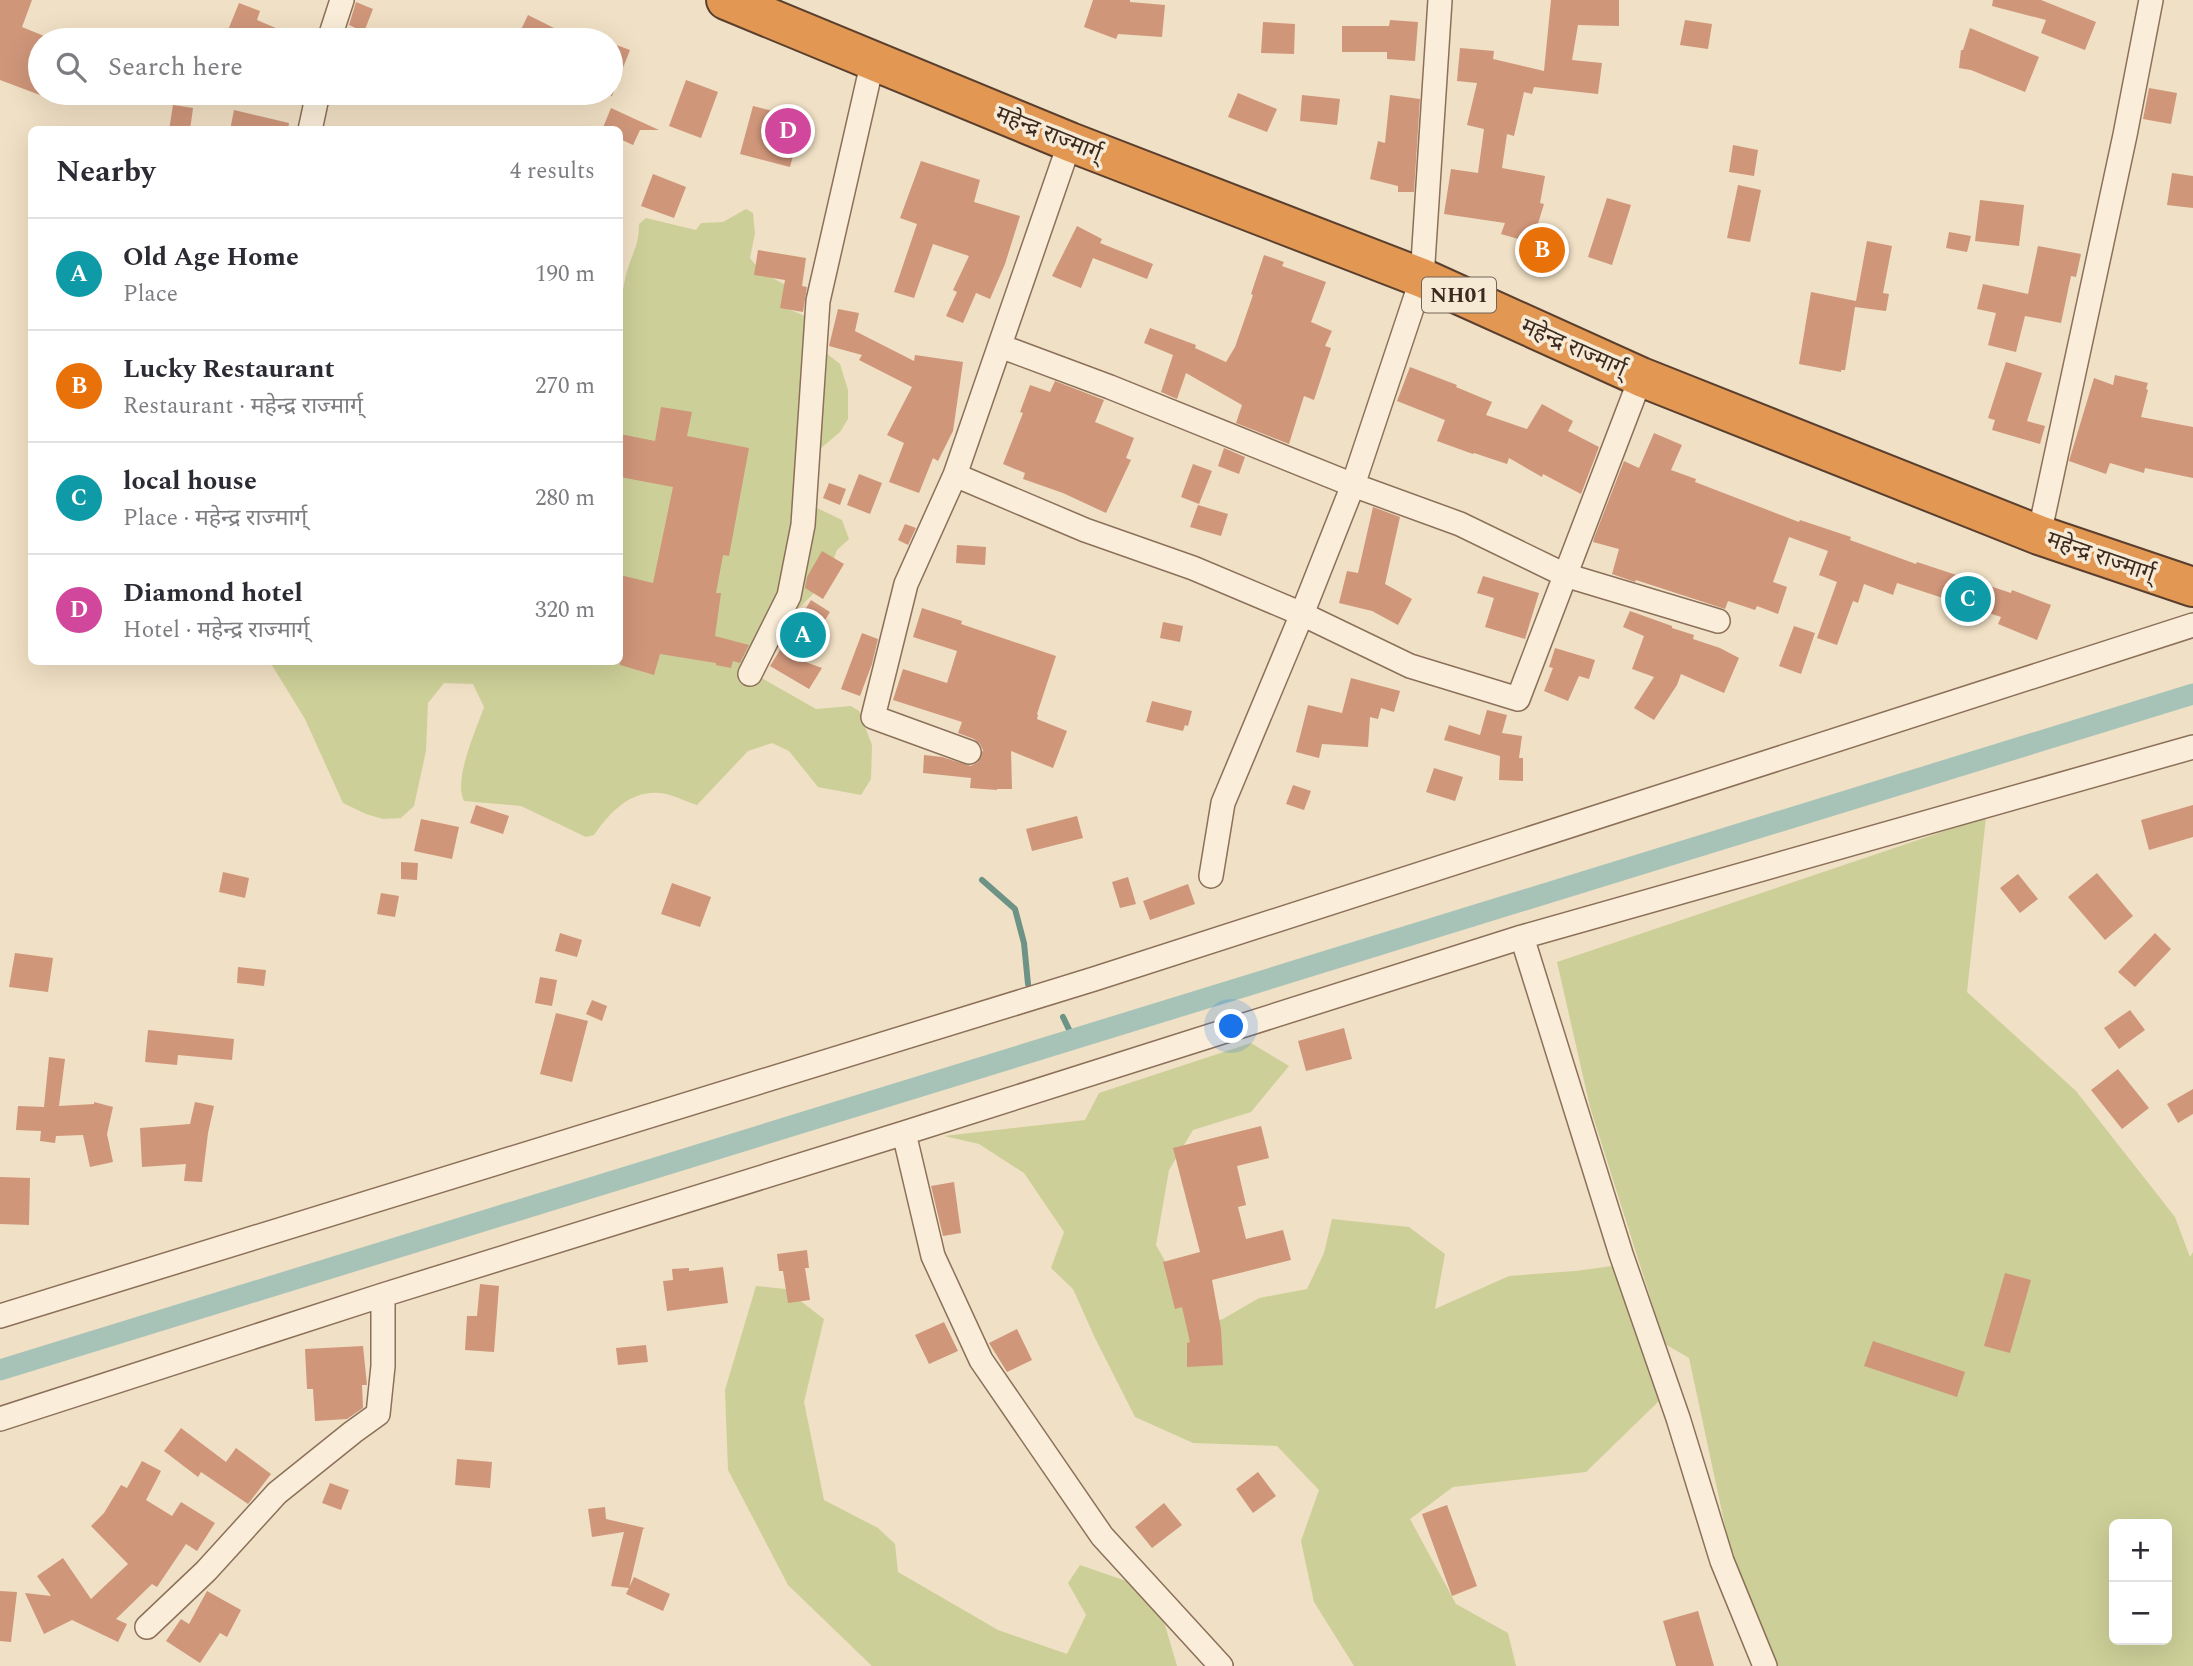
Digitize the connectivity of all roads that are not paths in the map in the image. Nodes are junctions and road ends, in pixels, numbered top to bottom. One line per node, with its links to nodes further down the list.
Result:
1 (342, 0): 5 (street)
2 (726, 0): 6 (highway, महेन्द्र राज्मार्ग् / NH01)
3 (1440, 0): 10 (street)
4 (2151, 0): 15 (street)
5 (333, 28)
6 (873, 60): 9 (highway, महेन्द्र राज्मार्ग् / NH01); 21 (street)
7 (315, 105): 8 (street)
8 (311, 126)
9 (1070, 142): 10 (highway, महेन्द्र राज्मार्ग् / NH01); 11 (street)
10 (1422, 278): 12 (highway, महेन्द्र राज्मार्ग् / NH01); 14 (street)
11 (1000, 346): 13 (street); 14 (street)
12 (1641, 377): 15 (highway, महेन्द्र राज्मार्ग् / NH01); 16 (street)
13 (955, 475): 18 (street); 23 (street)
14 (1353, 485): 16 (street); 18 (street)
15 (2039, 535): 17 (highway, महेन्द्र राज्मार्ग् / NH01)
16 (1565, 575): 18 (street); 19 (street)
17 (2193, 587)
18 (1303, 614): 24 (street)
19 (1718, 621)
20 (2193, 625): 28 (street)
21 (750, 674)
22 (2193, 747): 25 (street)
23 (969, 752)
24 (1211, 876)
25 (1522, 937): 26 (street); 32 (street)
26 (904, 1133): 27 (street); 31 (street)
27 (383, 1295): 29 (street); 30 (street)
28 (0, 1316)
29 (0, 1419)
30 (147, 1628)
31 (1221, 1666)
32 (1765, 1666)

